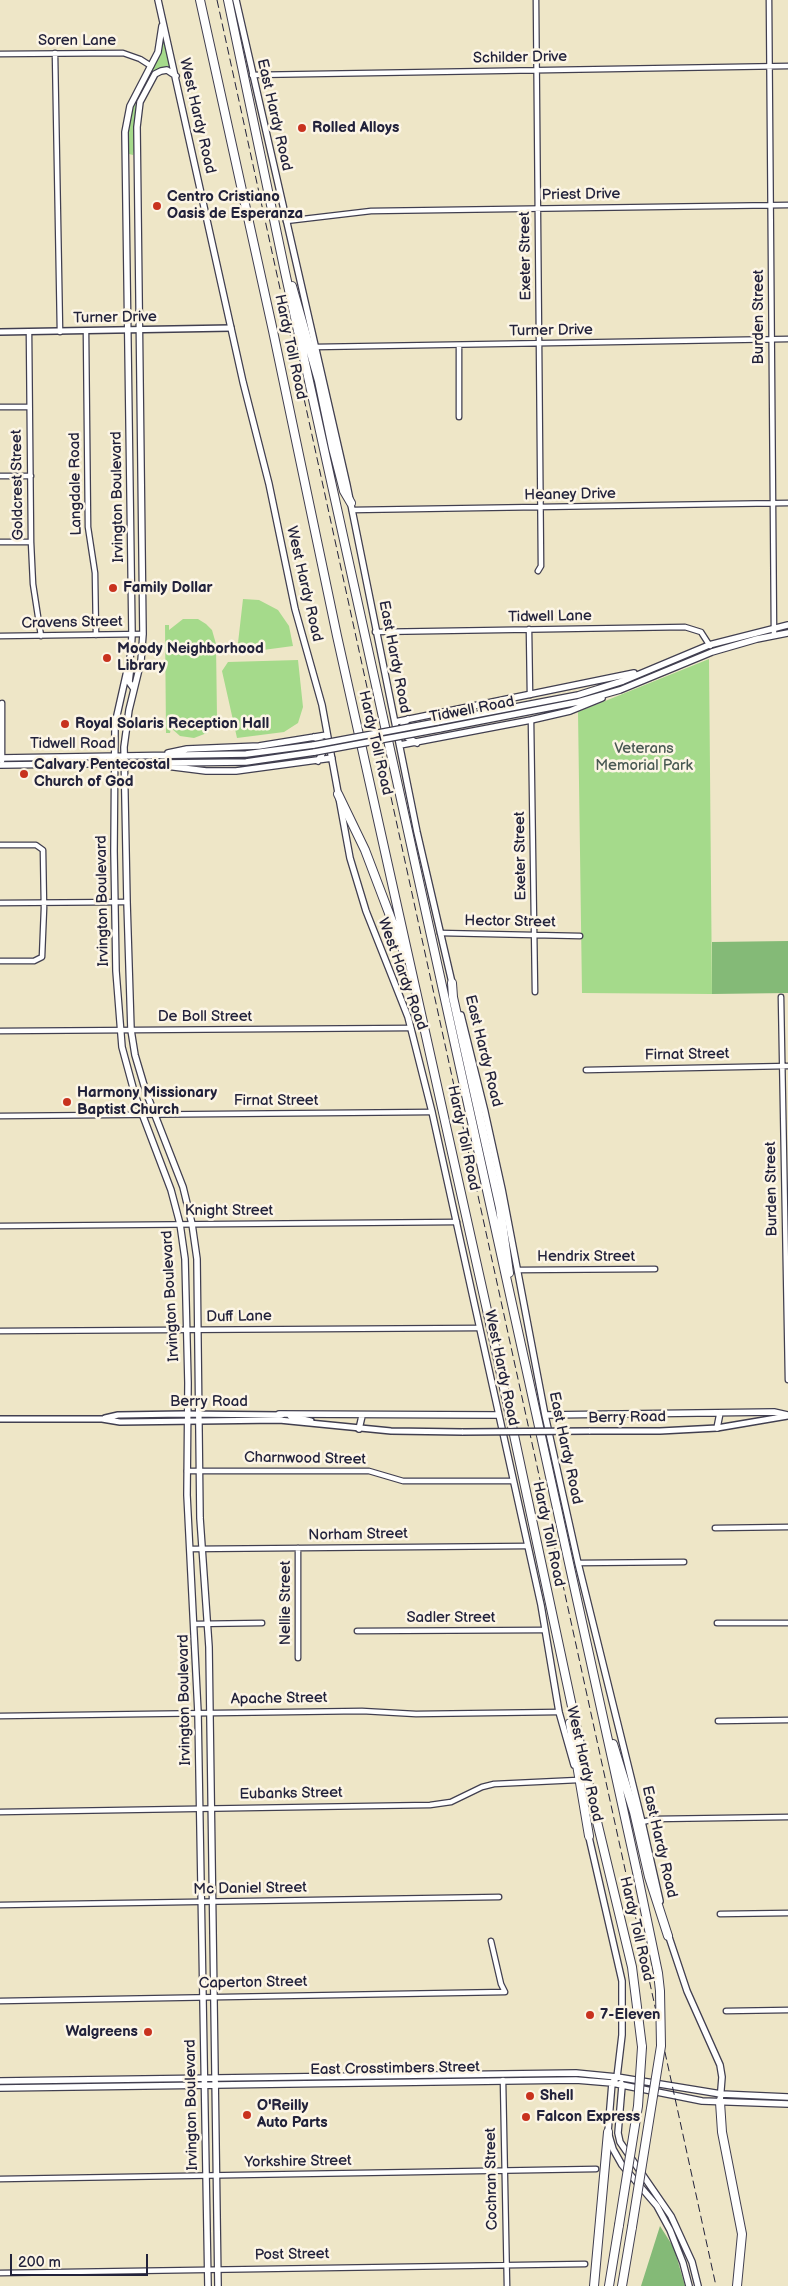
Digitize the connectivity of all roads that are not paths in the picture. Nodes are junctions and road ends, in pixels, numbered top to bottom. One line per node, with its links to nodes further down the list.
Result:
1 (158, 0): 7 (main road, West Hardy Road)
2 (200, 0): 107 (highway, Hardy Toll Road)
3 (228, 0): 26 (highway, Hardy Toll Road)
4 (236, 0): 14 (main road, East Hardy Road)
5 (536, 0): 13 (street, Exeter Street)
6 (769, 0): 11 (street, Burden Street)
7 (163, 24): 10 (main road, Irvington Boulevard); 15 (main road, West Hardy Road)
8 (55, 53): 9 (street, Soren Lane); 10 (street, Soren Lane); 33 (street)
9 (0, 54)
10 (150, 66): 16 (main road, Irvington Boulevard)
11 (770, 66): 12 (street, Schilder Drive); 13 (street, Schilder Drive); 20 (street, Burden Street)
12 (788, 66)
13 (537, 70): 14 (street, Schilder Drive); 22 (street, Exeter Street)
14 (252, 75): 23 (main road, East Hardy Road)
15 (176, 76): 17 (main road, Irvington Boulevard); 27 (main road, West Hardy Road)
16 (133, 99): 17 (main road); 19 (main road, Irvington Boulevard)
17 (140, 102): 18 (main road, Irvington Boulevard)
18 (137, 162): 19 (main road); 24 (main road, Irvington Boulevard)
19 (126, 163): 25 (main road, Irvington Boulevard)
20 (771, 205): 21 (street, Priest Drive); 22 (street, Priest Drive); 35 (street, Burden Street)
21 (788, 205)
22 (537, 208): 23 (street, Priest Drive); 36 (street, Exeter Street)
23 (286, 221): 38 (main road, East Hardy Road)
24 (138, 267): 25 (main road); 28 (main road, Irvington Boulevard)
25 (127, 268): 30 (main road, Irvington Boulevard)
26 (285, 272): 50 (highway); 132 (highway, Hardy Toll Road)
27 (231, 328): 28 (street, Turner Drive); 79 (main road, West Hardy Road)
28 (140, 330): 30 (street, Turner Drive); 42 (main road, Irvington Boulevard)
29 (86, 331): 30 (street, Turner Drive); 33 (street, Turner Drive); 63 (street, Langdale Road)
30 (128, 331): 41 (main road, Irvington Boulevard)
31 (0, 332): 32 (street, Turner Drive)
32 (29, 332): 33 (street, Turner Drive); 40 (street, Goldcrest Street)
33 (60, 332)
34 (788, 339): 35 (street, Turner Drive)
35 (772, 340): 36 (street, Turner Drive); 48 (street, Burden Street)
36 (539, 343): 37 (street, Turner Drive); 51 (street, Exeter Street)
37 (459, 345): 38 (street, Turner Drive); 43 (street)
38 (315, 347): 50 (main road, East Hardy Road)
39 (0, 407): 40 (street)
40 (30, 407): 45 (street, Goldcrest Street)
41 (129, 413): 42 (main road); 47 (main road, Irvington Boulevard)
42 (140, 413): 46 (main road, Irvington Boulevard)
43 (459, 417)
44 (0, 476): 45 (street)
45 (30, 476): 53 (street, Goldcrest Street)
46 (142, 497): 47 (main road); 55 (main road, Irvington Boulevard)
47 (130, 498): 54 (main road, Irvington Boulevard)
48 (773, 503): 49 (street, Heaney Drive); 51 (street, Heaney Drive); 58 (street, Burden Street)
49 (788, 503)
50 (352, 506): 51 (street, Heaney Drive); 60 (main road, East Hardy Road)
51 (541, 508): 56 (street, Exeter Street)
52 (0, 542): 53 (street)
53 (31, 542): 67 (street, Goldcrest Street)
54 (131, 566): 55 (main road); 64 (main road, Irvington Boulevard)
55 (143, 566): 62 (main road, Irvington Boulevard)
56 (538, 571)
57 (788, 625): 58 (main road, Tidwell Road)
58 (774, 627): 65 (street, Burden Street); 68 (main road, Tidwell Road)
59 (529, 629): 60 (street, Tidwell Lane); 68 (street, Tidwell Lane); 74 (street)
60 (375, 632): 78 (main road, East Hardy Road)
61 (788, 632): 65 (main road, Tidwell Road)
62 (143, 634): 64 (street, Cravens Street); 72 (main road, Irvington Boulevard)
63 (96, 635): 64 (street, Cravens Street); 67 (street, Cravens Street)
64 (132, 635): 70 (main road, Irvington Boulevard)
65 (774, 635): 69 (main road, Tidwell Road)
66 (0, 636): 67 (street, Cravens Street)
67 (41, 636)
68 (709, 645): 69 (street, Tidwell Lane); 71 (main road, Tidwell Road)
69 (712, 652): 73 (main road, Tidwell Road)
70 (131, 653): 72 (main road); 85 (main road, Irvington Boulevard)
71 (658, 667): 74 (main road); 83 (main road, Tidwell Road, bridge)
72 (134, 689): 86 (main road, Irvington Boulevard)
73 (620, 690): 77 (main road); 92 (main road, Tidwell Road, bridge)
74 (530, 695): 76 (main road)
75 (2, 703): 87 (street)
76 (408, 719): 78 (main road); 81 (main road)
77 (531, 720): 81 (main road); 104 (street, Exeter Street)
78 (395, 722): 82 (main road, East Hardy Road)
79 (327, 734): 80 (main road); 88 (main road, West Hardy Road)
80 (314, 737): 83 (main road); 89 (main road)
81 (418, 742): 82 (main road)
82 (400, 746): 103 (main road, East Hardy Road)
83 (153, 756): 86 (main road, Tidwell Road)
84 (53, 757): 85 (main road, Tidwell Road); 87 (main road, Tidwell Road); 94 (main road)
85 (114, 757): 86 (main road, Tidwell Road); 90 (main road, Irvington Boulevard)
86 (124, 757): 91 (main road, Irvington Boulevard)
87 (1, 758): 93 (street)
88 (332, 758): 89 (main road); 95 (main road, West Hardy Road)
89 (318, 761): 92 (main road)
90 (114, 764): 91 (main road, Tidwell Road); 94 (main road, Tidwell Road); 97 (main road, Irvington Boulevard)
91 (124, 764): 92 (main road, Tidwell Road); 96 (main road, Irvington Boulevard)
92 (149, 764)
93 (1, 765): 94 (main road, Tidwell Road)
94 (53, 765)
95 (338, 794): 107 (highway); 111 (main road, West Hardy Road)
96 (126, 832): 97 (main road); 101 (main road, Irvington Boulevard)
97 (114, 833): 100 (main road, Irvington Boulevard)
98 (0, 845): 99 (street)
99 (44, 902): 100 (street); 102 (street); 106 (street)
100 (115, 902): 101 (street); 112 (main road, Irvington Boulevard)
101 (127, 902): 113 (main road, Irvington Boulevard)
102 (0, 903)
103 (440, 933): 104 (street, Hector Street); 108 (main road, East Hardy Road)
104 (535, 936): 105 (street, Hector Street); 109 (street, Exeter Street)
105 (580, 936)
106 (0, 962)
107 (415, 982): 169 (highway, Hardy Toll Road)
108 (452, 982): 126 (main road, East Hardy Road); 132 (highway)
109 (535, 992)
110 (781, 997): 115 (street, Burden Street)
111 (411, 1028): 113 (street, De Boll Street); 117 (main road, West Hardy Road)
112 (120, 1030): 113 (street, De Boll Street); 114 (street, De Boll Street); 118 (main road, Irvington Boulevard)
113 (131, 1030): 119 (main road, Irvington Boulevard)
114 (0, 1032)
115 (785, 1066): 116 (street, Firnat Street); 121 (street, Burden Street)
116 (586, 1070)
117 (432, 1112): 119 (street, Firnat Street); 122 (main road, West Hardy Road)
118 (142, 1114): 119 (street, Firnat Street); 120 (street, Firnat Street); 123 (main road, Irvington Boulevard)
119 (154, 1114): 124 (main road, Irvington Boulevard)
120 (0, 1116)
121 (786, 1201): 133 (street, Burden Street)
122 (457, 1222): 124 (street, Knight Street); 128 (main road, West Hardy Road)
123 (180, 1224): 124 (street, Knight Street); 125 (street, Knight Street); 129 (main road, Irvington Boulevard)
124 (192, 1224): 130 (main road, Irvington Boulevard)
125 (0, 1226)
126 (518, 1270): 127 (street, Hendrix Street); 139 (main road, East Hardy Road)
127 (655, 1270)
128 (479, 1328): 130 (street, Duff Lane); 138 (main road, West Hardy Road)
129 (187, 1330): 130 (street, Duff Lane); 131 (street, Duff Lane); 135 (main road, Irvington Boulevard)
130 (198, 1330): 136 (main road, Irvington Boulevard)
131 (0, 1331)
132 (518, 1334): 171 (highway, Hardy Toll Road)
133 (788, 1380)
134 (720, 1413): 139 (main road); 140 (main road); 148 (main road)
135 (188, 1414): 136 (street, Berry Road); 143 (street, Berry Road); 144 (main road, Irvington Boulevard)
136 (198, 1414): 137 (street, Berry Road); 145 (main road, Irvington Boulevard)
137 (279, 1414): 141 (main road); 146 (street, Berry Road)
138 (498, 1415): 141 (main road); 151 (main road, West Hardy Road)
139 (545, 1415): 160 (main road, East Hardy Road)
140 (788, 1415): 148 (street, Berry Road)
141 (362, 1416): 147 (main road)
142 (0, 1419): 143 (street, Berry Road)
143 (102, 1419): 144 (street, Berry Road)
144 (188, 1422): 145 (street, Berry Road); 149 (main road, Irvington Boulevard)
145 (198, 1422): 146 (street, Berry Road); 150 (main road, Irvington Boulevard)
146 (316, 1423): 147 (street, Berry Road)
147 (359, 1428): 148 (street, Berry Road, bridge)
148 (717, 1428)
149 (187, 1471): 150 (street, Charnwood Street); 157 (main road, Irvington Boulevard)
150 (199, 1471): 151 (street, Charnwood Street); 155 (main road, Irvington Boulevard)
151 (512, 1482): 154 (main road, West Hardy Road)
152 (788, 1527): 153 (street)
153 (715, 1528)
154 (527, 1546): 156 (street, Norham Street); 167 (main road, West Hardy Road)
155 (202, 1548): 156 (street, Norham Street); 157 (street, Norham Street); 161 (main road, Irvington Boulevard)
156 (298, 1548): 170 (street, Nellie Street)
157 (190, 1549): 159 (main road, Irvington Boulevard)
158 (684, 1562): 160 (street)
159 (191, 1564): 161 (main road); 164 (main road, Irvington Boulevard)
160 (578, 1564): 183 (main road, East Hardy Road)
161 (204, 1578): 165 (main road, Irvington Boulevard)
162 (262, 1623): 165 (street)
163 (788, 1623): 166 (street)
164 (195, 1624): 165 (street); 174 (main road, Irvington Boulevard)
165 (208, 1624): 172 (main road, Irvington Boulevard)
166 (717, 1624)
167 (545, 1630): 168 (street, Sadler Street); 173 (main road, West Hardy Road)
168 (357, 1631)
169 (555, 1632): 184 (highway); 235 (highway, Hardy Toll Road, bridge)
170 (298, 1658)
171 (601, 1707): 191 (highway); 236 (highway, Hardy Toll Road, bridge)
172 (210, 1712): 173 (street, Apache Street); 174 (street, Apache Street); 180 (main road, Irvington Boulevard)
173 (559, 1712): 178 (main road, West Hardy Road)
174 (198, 1713): 175 (street, Apache Street); 179 (main road, Irvington Boulevard)
175 (0, 1716)
176 (788, 1720): 177 (street)
177 (718, 1721)
178 (578, 1780): 180 (street, Eubanks Street); 184 (main road, West Hardy Road)
179 (200, 1808): 180 (street, Eubanks Street); 181 (street, Eubanks Street); 187 (main road, Irvington Boulevard)
180 (212, 1808): 186 (main road, Irvington Boulevard)
181 (0, 1812)
182 (788, 1817): 183 (street)
183 (642, 1822): 191 (main road, East Hardy Road)
184 (588, 1836): 201 (main road, West Hardy Road)
185 (500, 1897): 186 (street, Mc Daniel Street)
186 (213, 1901): 187 (street, Mc Daniel Street); 194 (main road, Irvington Boulevard)
187 (201, 1902): 188 (street, Mc Daniel Street); 193 (main road, Irvington Boulevard)
188 (0, 1905)
189 (788, 1913): 190 (street)
190 (720, 1914)
191 (668, 1936): 213 (main road, East Hardy Road)
192 (491, 1941): 194 (street, Caperton Street)
193 (203, 1996): 194 (street, Caperton Street); 195 (street, Caperton Street); 205 (main road, Irvington Boulevard)
194 (214, 1996): 206 (main road, Irvington Boulevard)
195 (0, 2001)
196 (788, 2010): 197 (street)
197 (726, 2011)
198 (503, 2072): 199 (main road, East Crosstimbers Street); 200 (main road, East Crosstimbers Street); 202 (street, Cochran Street)
199 (558, 2072): 201 (main road, East Crosstimbers Street); 203 (main road)
200 (432, 2077): 202 (main road, East Crosstimbers Street); 206 (main road, East Crosstimbers Street)
201 (617, 2077): 208 (main road); 209 (main road); 213 (main road, East Crosstimbers Street)
202 (503, 2080): 203 (main road, East Crosstimbers Street); 220 (street, Cochran Street)
203 (557, 2080): 208 (main road, East Crosstimbers Street)
204 (0, 2081): 207 (main road, East Crosstimbers Street)
205 (205, 2081): 206 (main road, East Crosstimbers Street); 207 (main road, East Crosstimbers Street); 216 (main road, Irvington Boulevard)
206 (215, 2081): 217 (main road, Irvington Boulevard)
207 (60, 2083): 210 (main road, East Crosstimbers Street)
208 (612, 2084): 209 (main road, East Crosstimbers Street); 218 (main road)
209 (622, 2086): 213 (main road, East Crosstimbers Street); 238 (main road)
210 (0, 2088)
211 (781, 2097): 212 (main road, East Crosstimbers Street); 213 (main road, East Crosstimbers Street); 214 (main road)
212 (788, 2097)
213 (720, 2098): 214 (main road, East Crosstimbers Street); 239 (highway)
214 (780, 2104): 215 (main road, East Crosstimbers Street)
215 (788, 2104)
216 (206, 2127): 217 (main road); 221 (main road, Irvington Boulevard)
217 (215, 2127): 222 (main road, Irvington Boulevard)
218 (608, 2132): 234 (highway); 237 (main road)
219 (596, 2169): 220 (street, Yorkshire Street)
220 (505, 2171): 222 (street, Yorkshire Street); 227 (street, Cochran Street)
221 (206, 2176): 222 (street, Yorkshire Street); 223 (street, Yorkshire Street); 224 (main road, Irvington Boulevard)
222 (216, 2176): 225 (main road, Irvington Boulevard)
223 (0, 2179)
224 (207, 2223): 225 (main road); 228 (main road, Irvington Boulevard)
225 (217, 2223): 229 (main road, Irvington Boulevard)
226 (585, 2264): 227 (street, Post Street)
227 (506, 2265): 229 (street, Post Street); 233 (street, Cochran Street)
228 (208, 2269): 229 (street, Post Street); 230 (street, Post Street); 231 (main road, Irvington Boulevard)
229 (217, 2269): 232 (main road, Irvington Boulevard)
230 (0, 2273)
231 (208, 2286)
232 (218, 2286)
233 (507, 2286)
234 (594, 2286)
235 (609, 2286)
236 (622, 2286)
237 (689, 2286)
238 (698, 2286)
239 (737, 2286)

